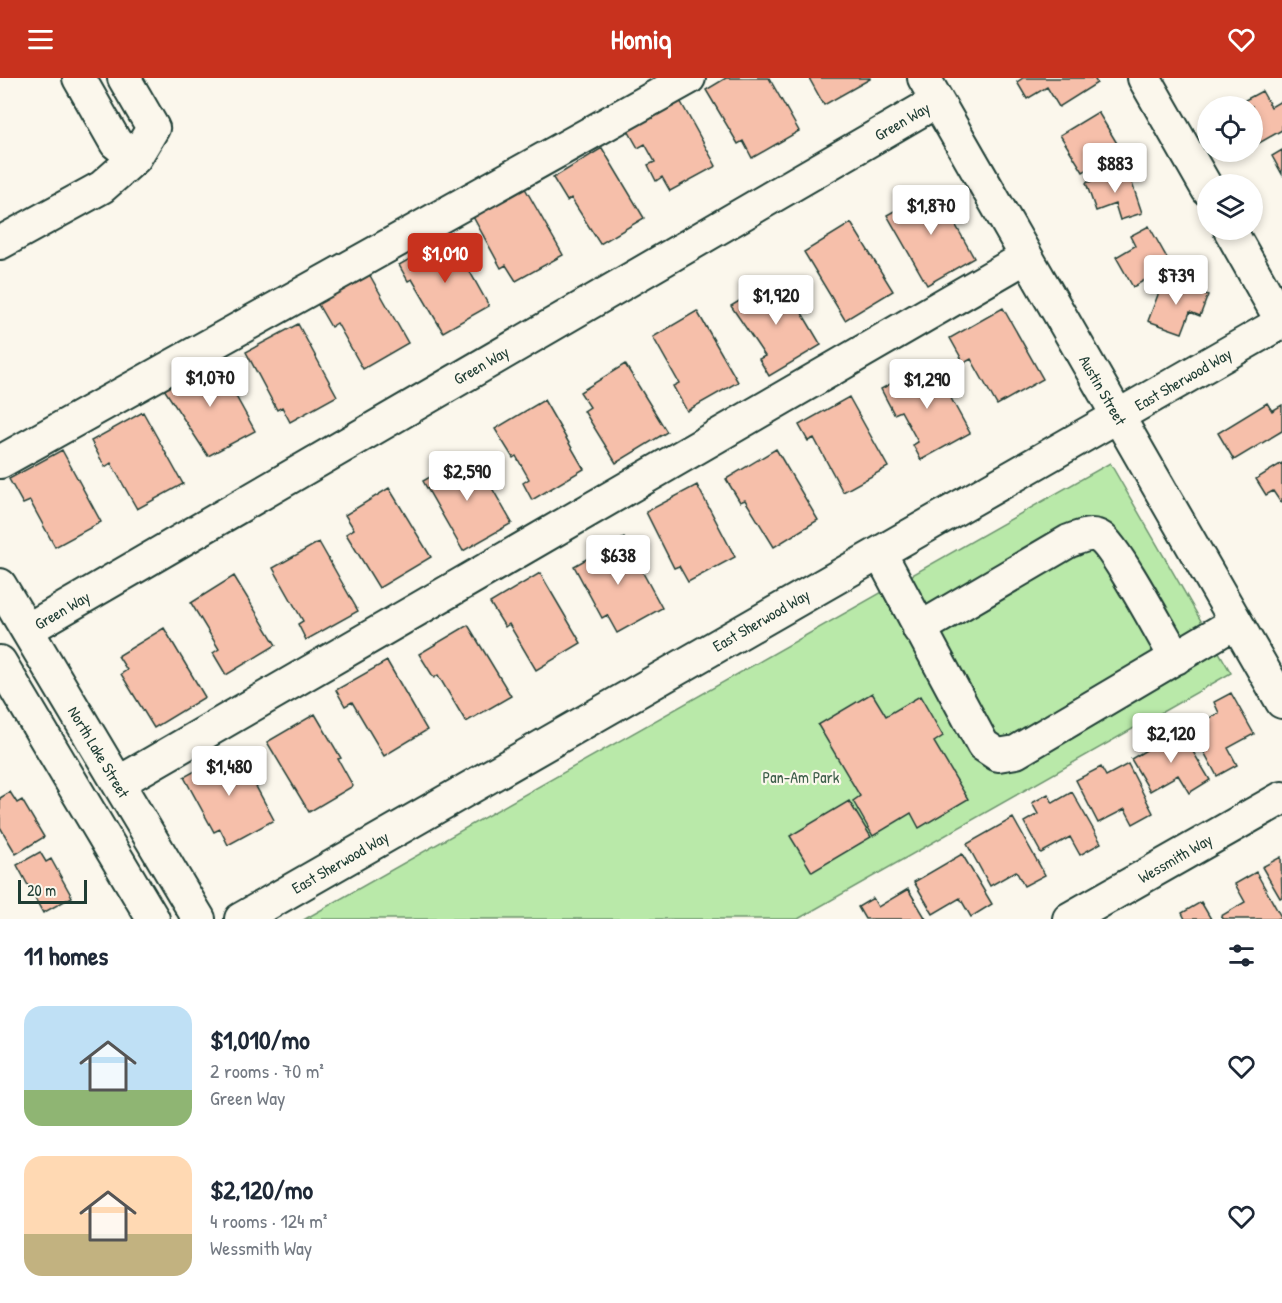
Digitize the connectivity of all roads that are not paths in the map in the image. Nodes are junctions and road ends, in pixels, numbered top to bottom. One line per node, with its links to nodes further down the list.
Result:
1 (79, 78): 6 (street)
2 (124, 78): 6 (street)
3 (689, 78): 13 (street)
4 (1144, 78): 7 (street)
5 (930, 90): 10 (street, Austin Street); 18 (street, Green Way)
6 (135, 158): 9 (street)
7 (1199, 174)
8 (1236, 240): 11 (street)
9 (0, 243)
10 (1026, 256): 12 (street, Austin Street); 22 (street)
11 (1282, 322): 12 (street, East Sherwood Way)
12 (1118, 416): 14 (street, East Sherwood Way); 16 (street, Austin Street)
13 (0, 462)
14 (880, 553): 17 (street); 26 (street, East Sherwood Way)
15 (0, 585): 18 (street, North Lake Street)
16 (1236, 622): 19 (street); 21 (street, Austin Street)
17 (919, 629): 19 (street); 19 (street)
18 (27, 630): 22 (street, North Lake Street)
19 (1176, 658)
20 (0, 662): 24 (street)
21 (1282, 702)
22 (118, 783): 25 (street, North Lake Street)
23 (1282, 798): 27 (street, Wessmith Way)
24 (153, 919)
25 (199, 919)
26 (241, 919)
27 (1069, 919)

